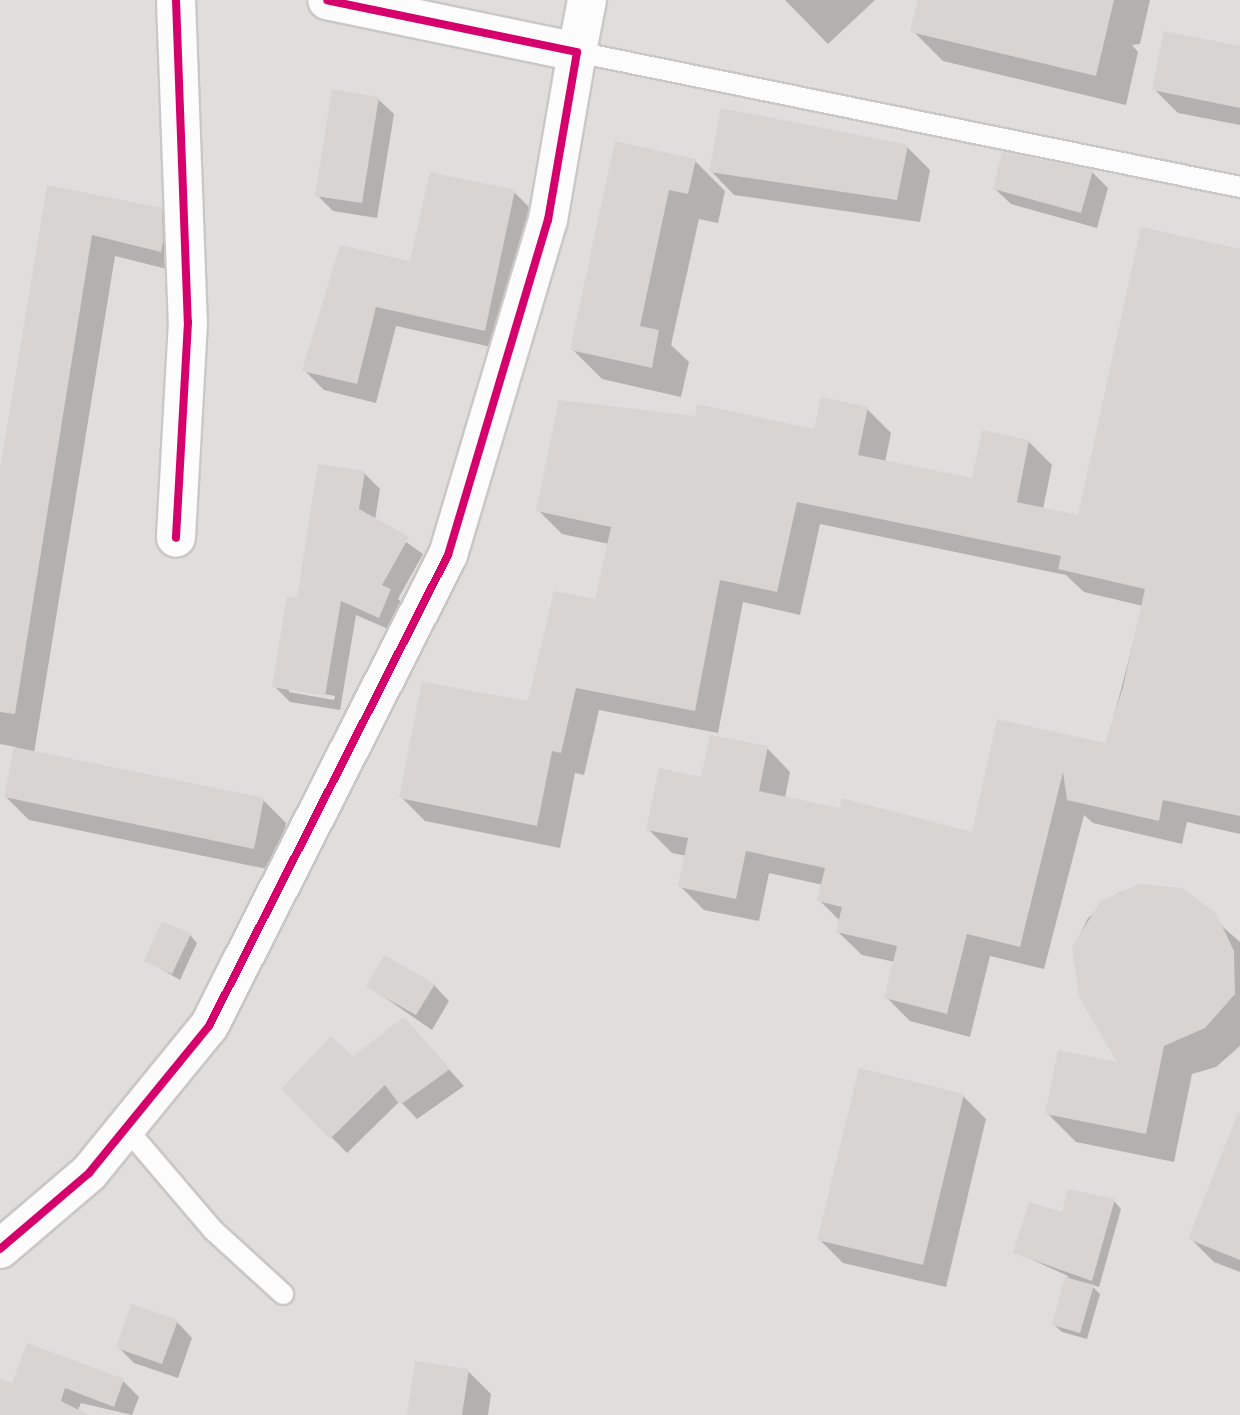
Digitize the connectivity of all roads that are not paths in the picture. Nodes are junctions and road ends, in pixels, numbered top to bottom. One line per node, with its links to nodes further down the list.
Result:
1 (176, 0): 6 (street)
2 (327, 0): 4 (street)
3 (587, 0): 4 (street)
4 (577, 52): 5 (lane); 7 (street)
5 (1240, 187)
6 (176, 538)
7 (126, 1128): 8 (street); 9 (lane)
8 (0, 1249)
9 (283, 1294)

